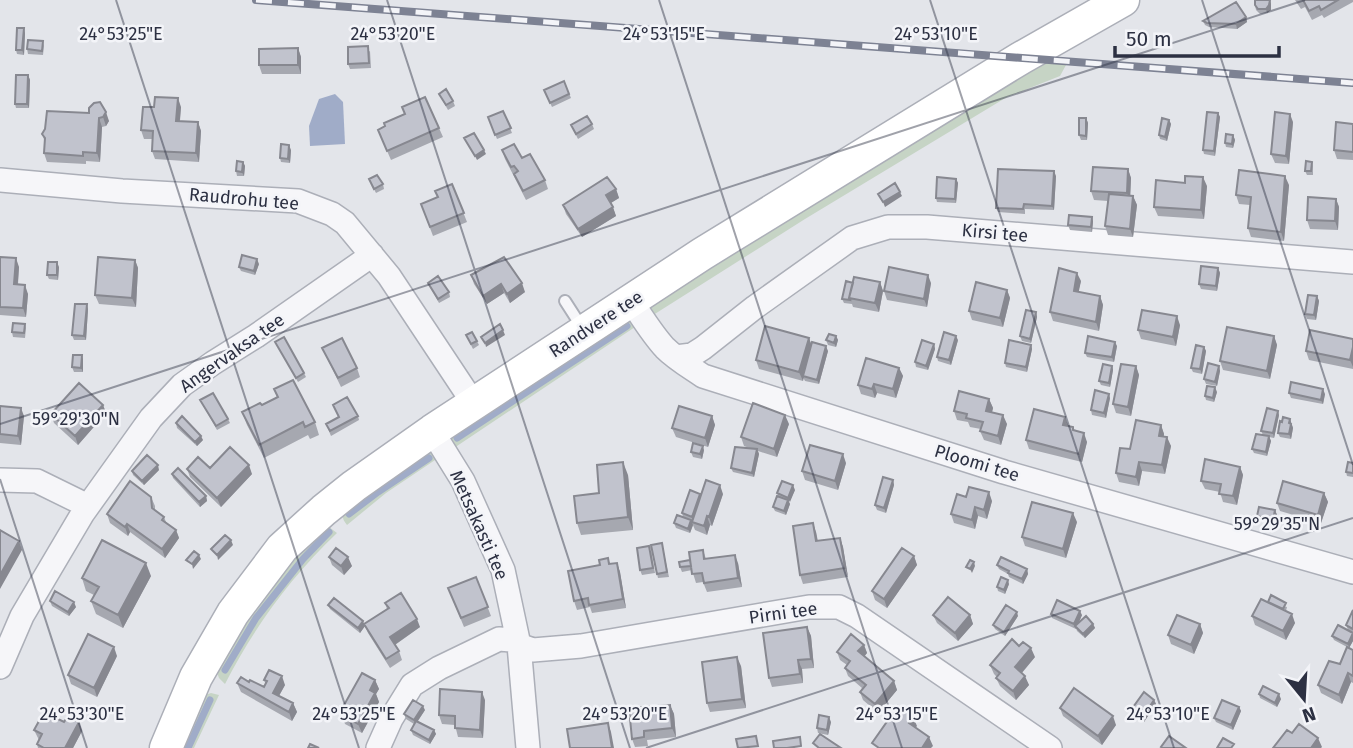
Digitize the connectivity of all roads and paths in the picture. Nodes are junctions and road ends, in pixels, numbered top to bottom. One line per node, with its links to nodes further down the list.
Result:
1 (1110, 8): 6 (street, Randvere tee)
2 (0, 180): 3 (street, Raudrohu tee)
3 (372, 255): 9 (street, Raudrohu tee); 12 (street, Angervaksa tee)
4 (1353, 262): 8 (street, Kirsi tee)
5 (565, 301): 7 (lane)
6 (631, 301): 7 (street, Randvere tee); 8 (street, Ploomi tee)
7 (585, 332): 9 (street, Randvere tee)
8 (676, 358): 13 (street, Ploomi tee)
9 (474, 404): 10 (street, Randvere tee)
10 (432, 431): 14 (street, Metsakasti tee); 16 (street, Randvere tee)
11 (0, 480): 12 (street)
12 (88, 506): 15 (street, Angervaksa tee)
13 (1353, 572)
14 (519, 645): 17 (street, Pirni tee); 18 (street, Metsakasti tee); 19 (street, Pirni tee)
15 (0, 667)
16 (166, 748)
17 (378, 748)
18 (528, 748)
19 (1050, 748)

